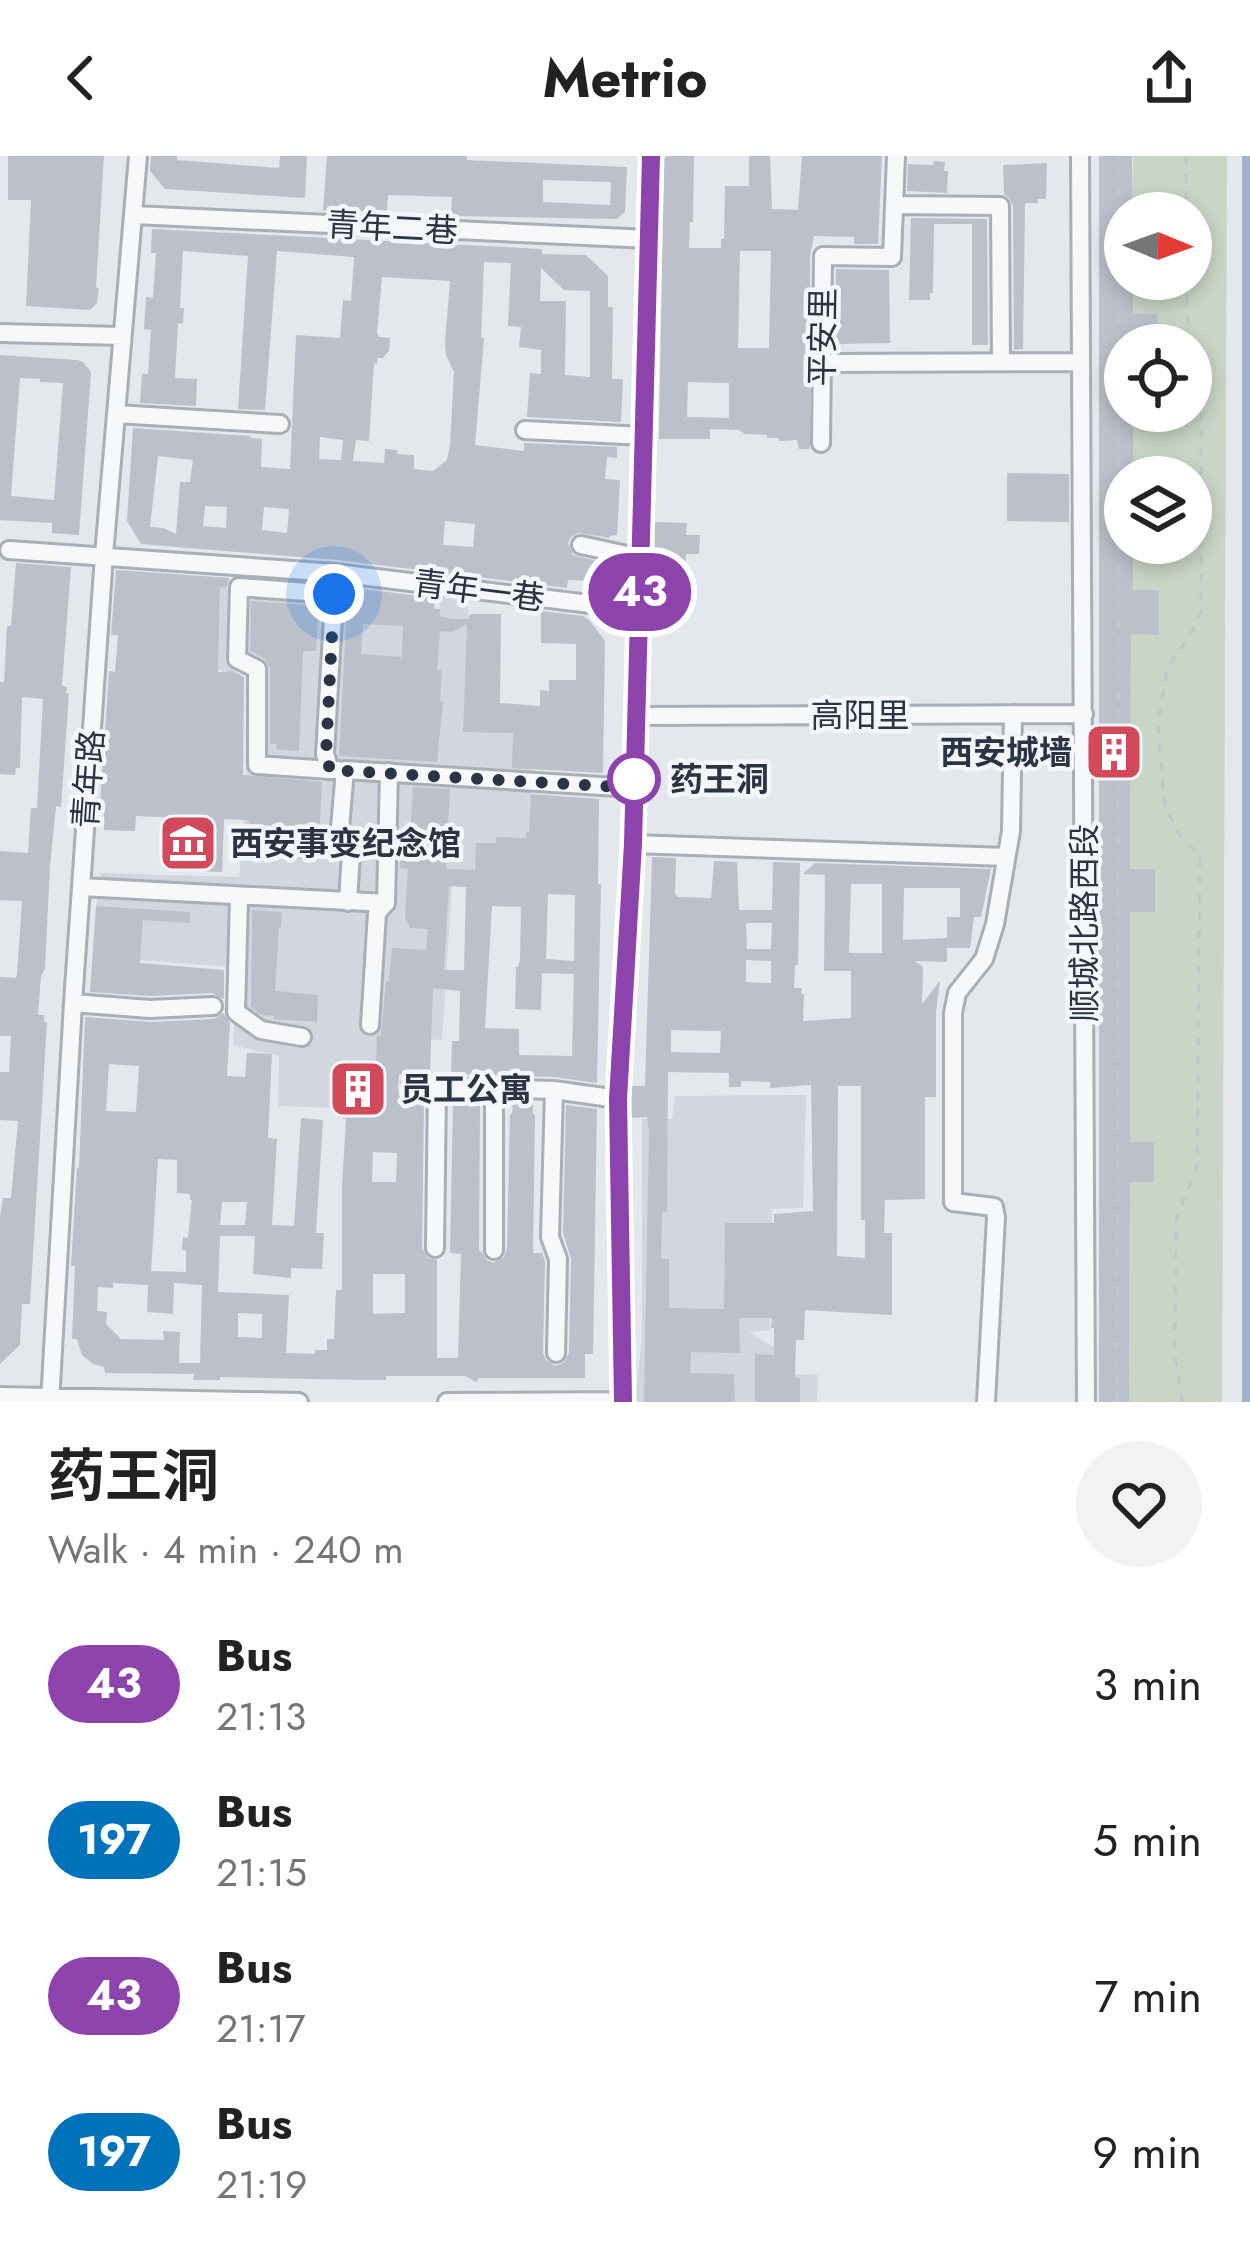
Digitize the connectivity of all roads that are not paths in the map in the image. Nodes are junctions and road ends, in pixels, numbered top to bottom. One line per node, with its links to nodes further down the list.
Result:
1 (138, 156): 6 (street, 青年路)
2 (651, 156): 7 (street)
3 (896, 156): 5 (street, 平安里)
4 (1081, 156): 11 (street, 顺城北路西段)
5 (894, 205): 10 (street); 12 (street, 平安里)
6 (134, 215): 7 (street, 青年二巷); 9 (street, 青年路)
7 (650, 239): 16 (street)
8 (0, 333): 9 (street)
9 (122, 336): 13 (street, 青年路)
10 (1001, 362): 11 (street); 12 (street)
11 (1081, 362): 26 (street, 顺城北路西段)
12 (822, 363): 17 (street, 平安里)
13 (116, 414): 14 (street); 20 (street, 青年路)
14 (280, 424)
15 (525, 430): 16 (street)
16 (644, 436): 21 (street)
17 (821, 443)
18 (581, 545): 21 (street)
19 (9, 550): 20 (street, 青年一巷)
20 (104, 555): 22 (street, 青年一巷); 33 (street, 青年路)
21 (640, 558): 24 (street)
22 (335, 573): 23 (street); 24 (street, 青年一巷)
23 (334, 594): 28 (street); 28 (street)
24 (639, 610): 27 (street)
25 (1013, 714): 26 (street, 高阳里); 27 (street, 高阳里); 32 (street)
26 (1084, 714): 55 (street, 顺城北路西段)
27 (636, 716): 30 (street)
28 (338, 770): 29 (street); 35 (street)
29 (389, 772): 30 (street); 36 (street)
30 (634, 788): 31 (street)
31 (633, 844): 32 (street); 45 (street)
32 (1006, 857): 54 (street)
33 (81, 887): 34 (street); 37 (street, 青年路)
34 (239, 897): 35 (street); 40 (street)
35 (348, 902): 36 (street)
36 (386, 903): 39 (street)
37 (73, 1003): 38 (street); 50 (street, 青年路)
38 (213, 1006)
39 (370, 1025)
40 (302, 1037)
41 (412, 1086): 42 (street)
42 (437, 1086): 43 (street); 46 (street)
43 (494, 1088): 44 (street); 47 (street)
44 (554, 1090): 45 (street); 48 (street)
45 (618, 1099): 53 (street)
46 (435, 1248)
47 (494, 1250)
48 (556, 1353)
49 (0, 1396): 50 (street)
50 (50, 1399): 51 (street)
51 (299, 1402)
52 (446, 1402): 53 (street)
53 (623, 1402)
54 (986, 1402)
55 (1085, 1402)

